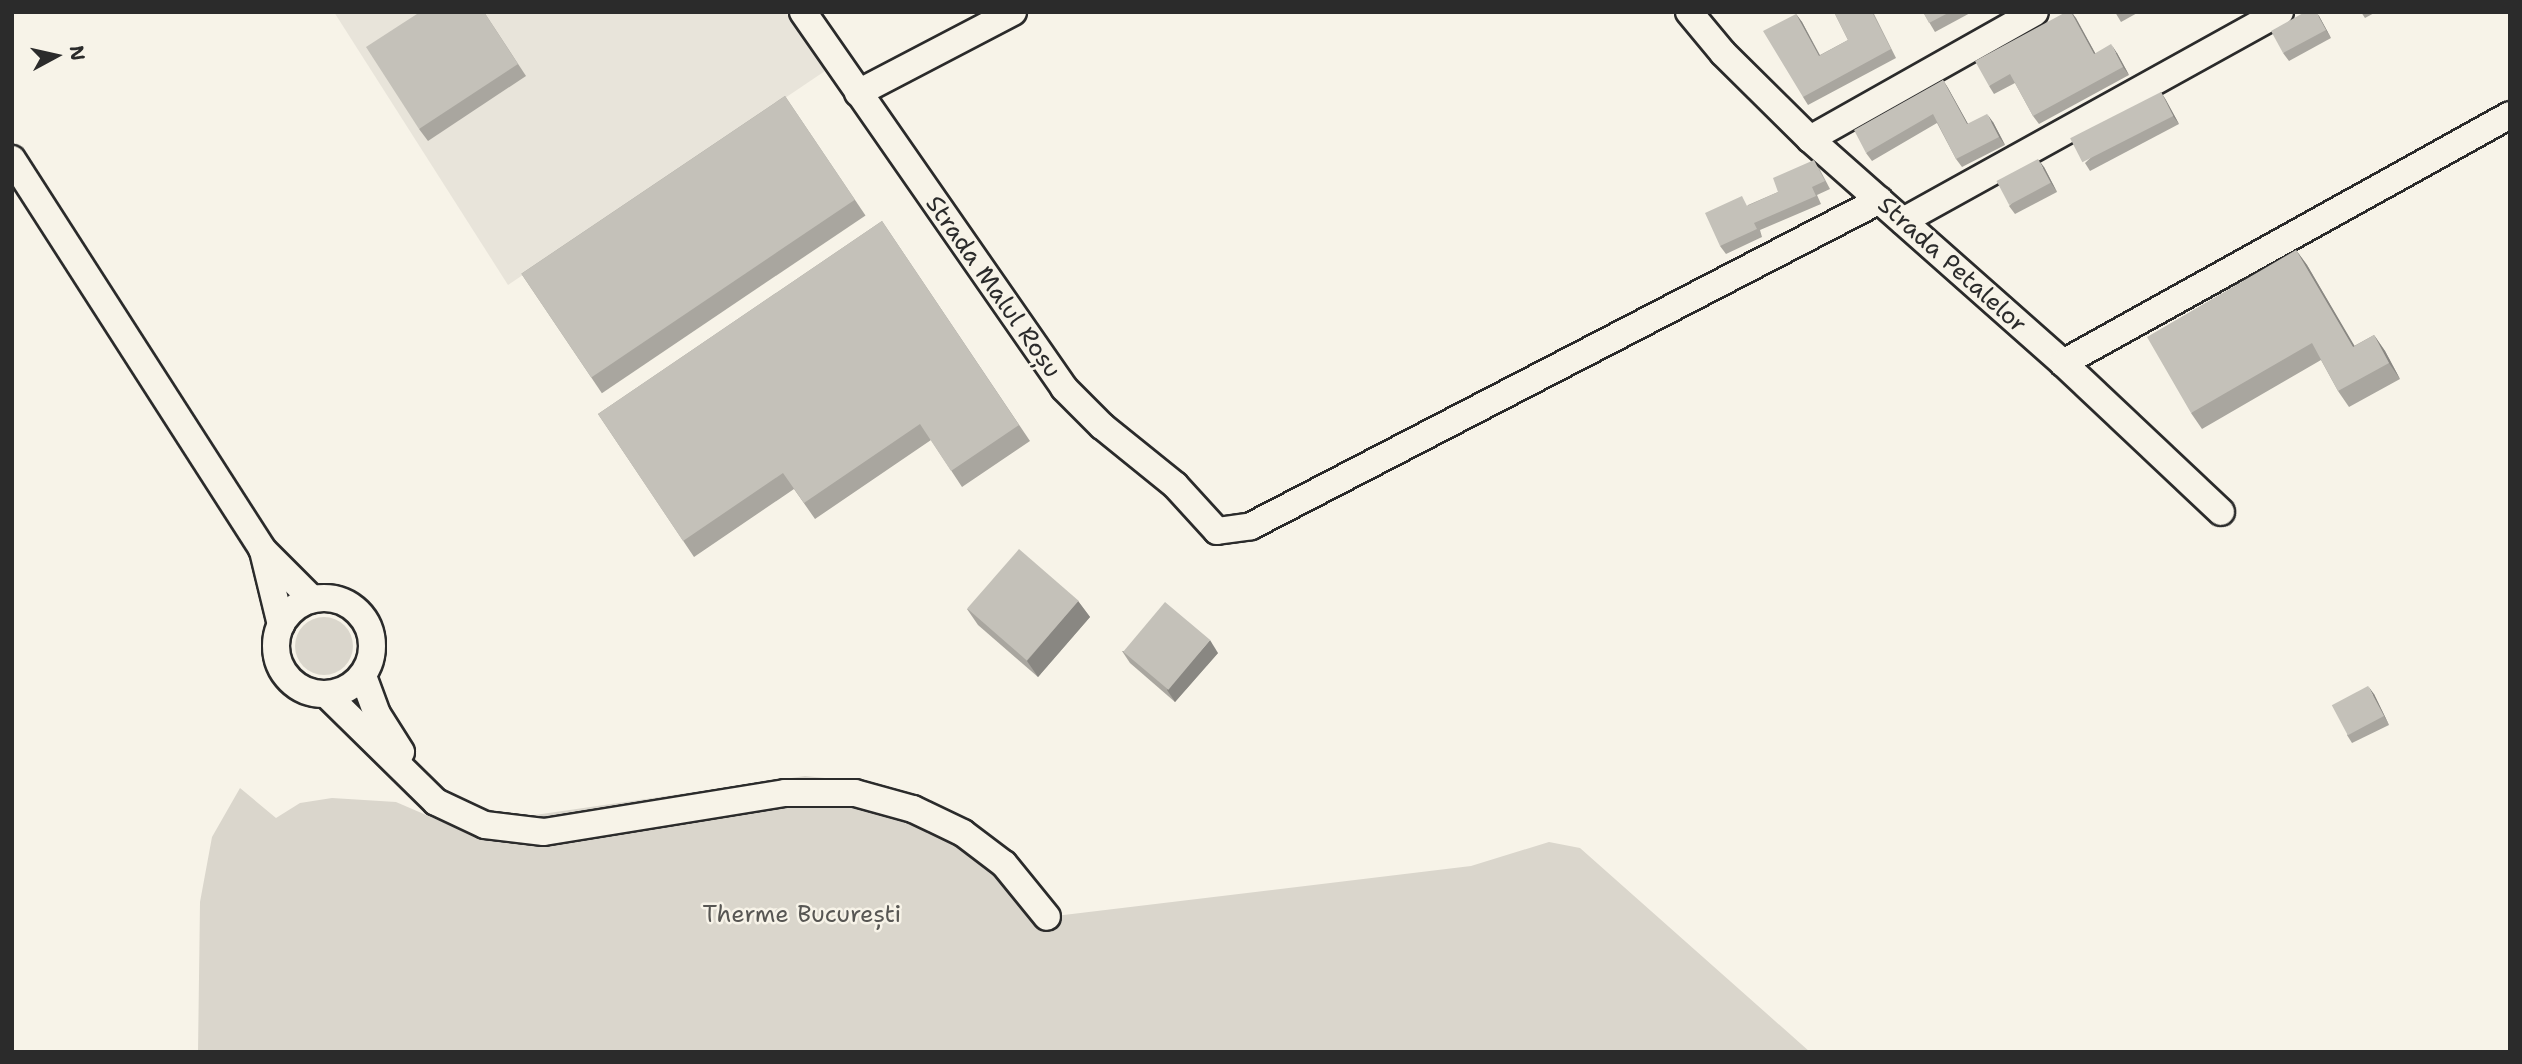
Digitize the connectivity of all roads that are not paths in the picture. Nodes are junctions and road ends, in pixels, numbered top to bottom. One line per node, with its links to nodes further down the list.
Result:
1 (803, 12): 6 (street, Strada Malul Roșu)
2 (1013, 12): 6 (street)
3 (1689, 12): 8 (street, Strada Petalelor)
4 (2035, 12): 8 (street)
5 (2280, 12): 11 (street)
6 (859, 93): 10 (street, Strada Malul Roșu)
7 (2510, 115): 12 (street)
8 (1810, 139): 10 (street, Strada Petalelor)
9 (12, 159): 14 (street)
10 (1880, 200): 11 (street, Strada Petalelor)
11 (1903, 221): 12 (street, Strada Petalelor)
12 (2063, 363): 13 (street, Strada Petalelor)
13 (2221, 512)
14 (262, 549): 15 (street); 16 (street)
15 (312, 599): 16 (street); 17 (street)
16 (281, 625): 18 (street)
17 (362, 676): 18 (street); 19 (street)
18 (328, 696): 19 (street)
19 (436, 802): 20 (street)
20 (1047, 917)

